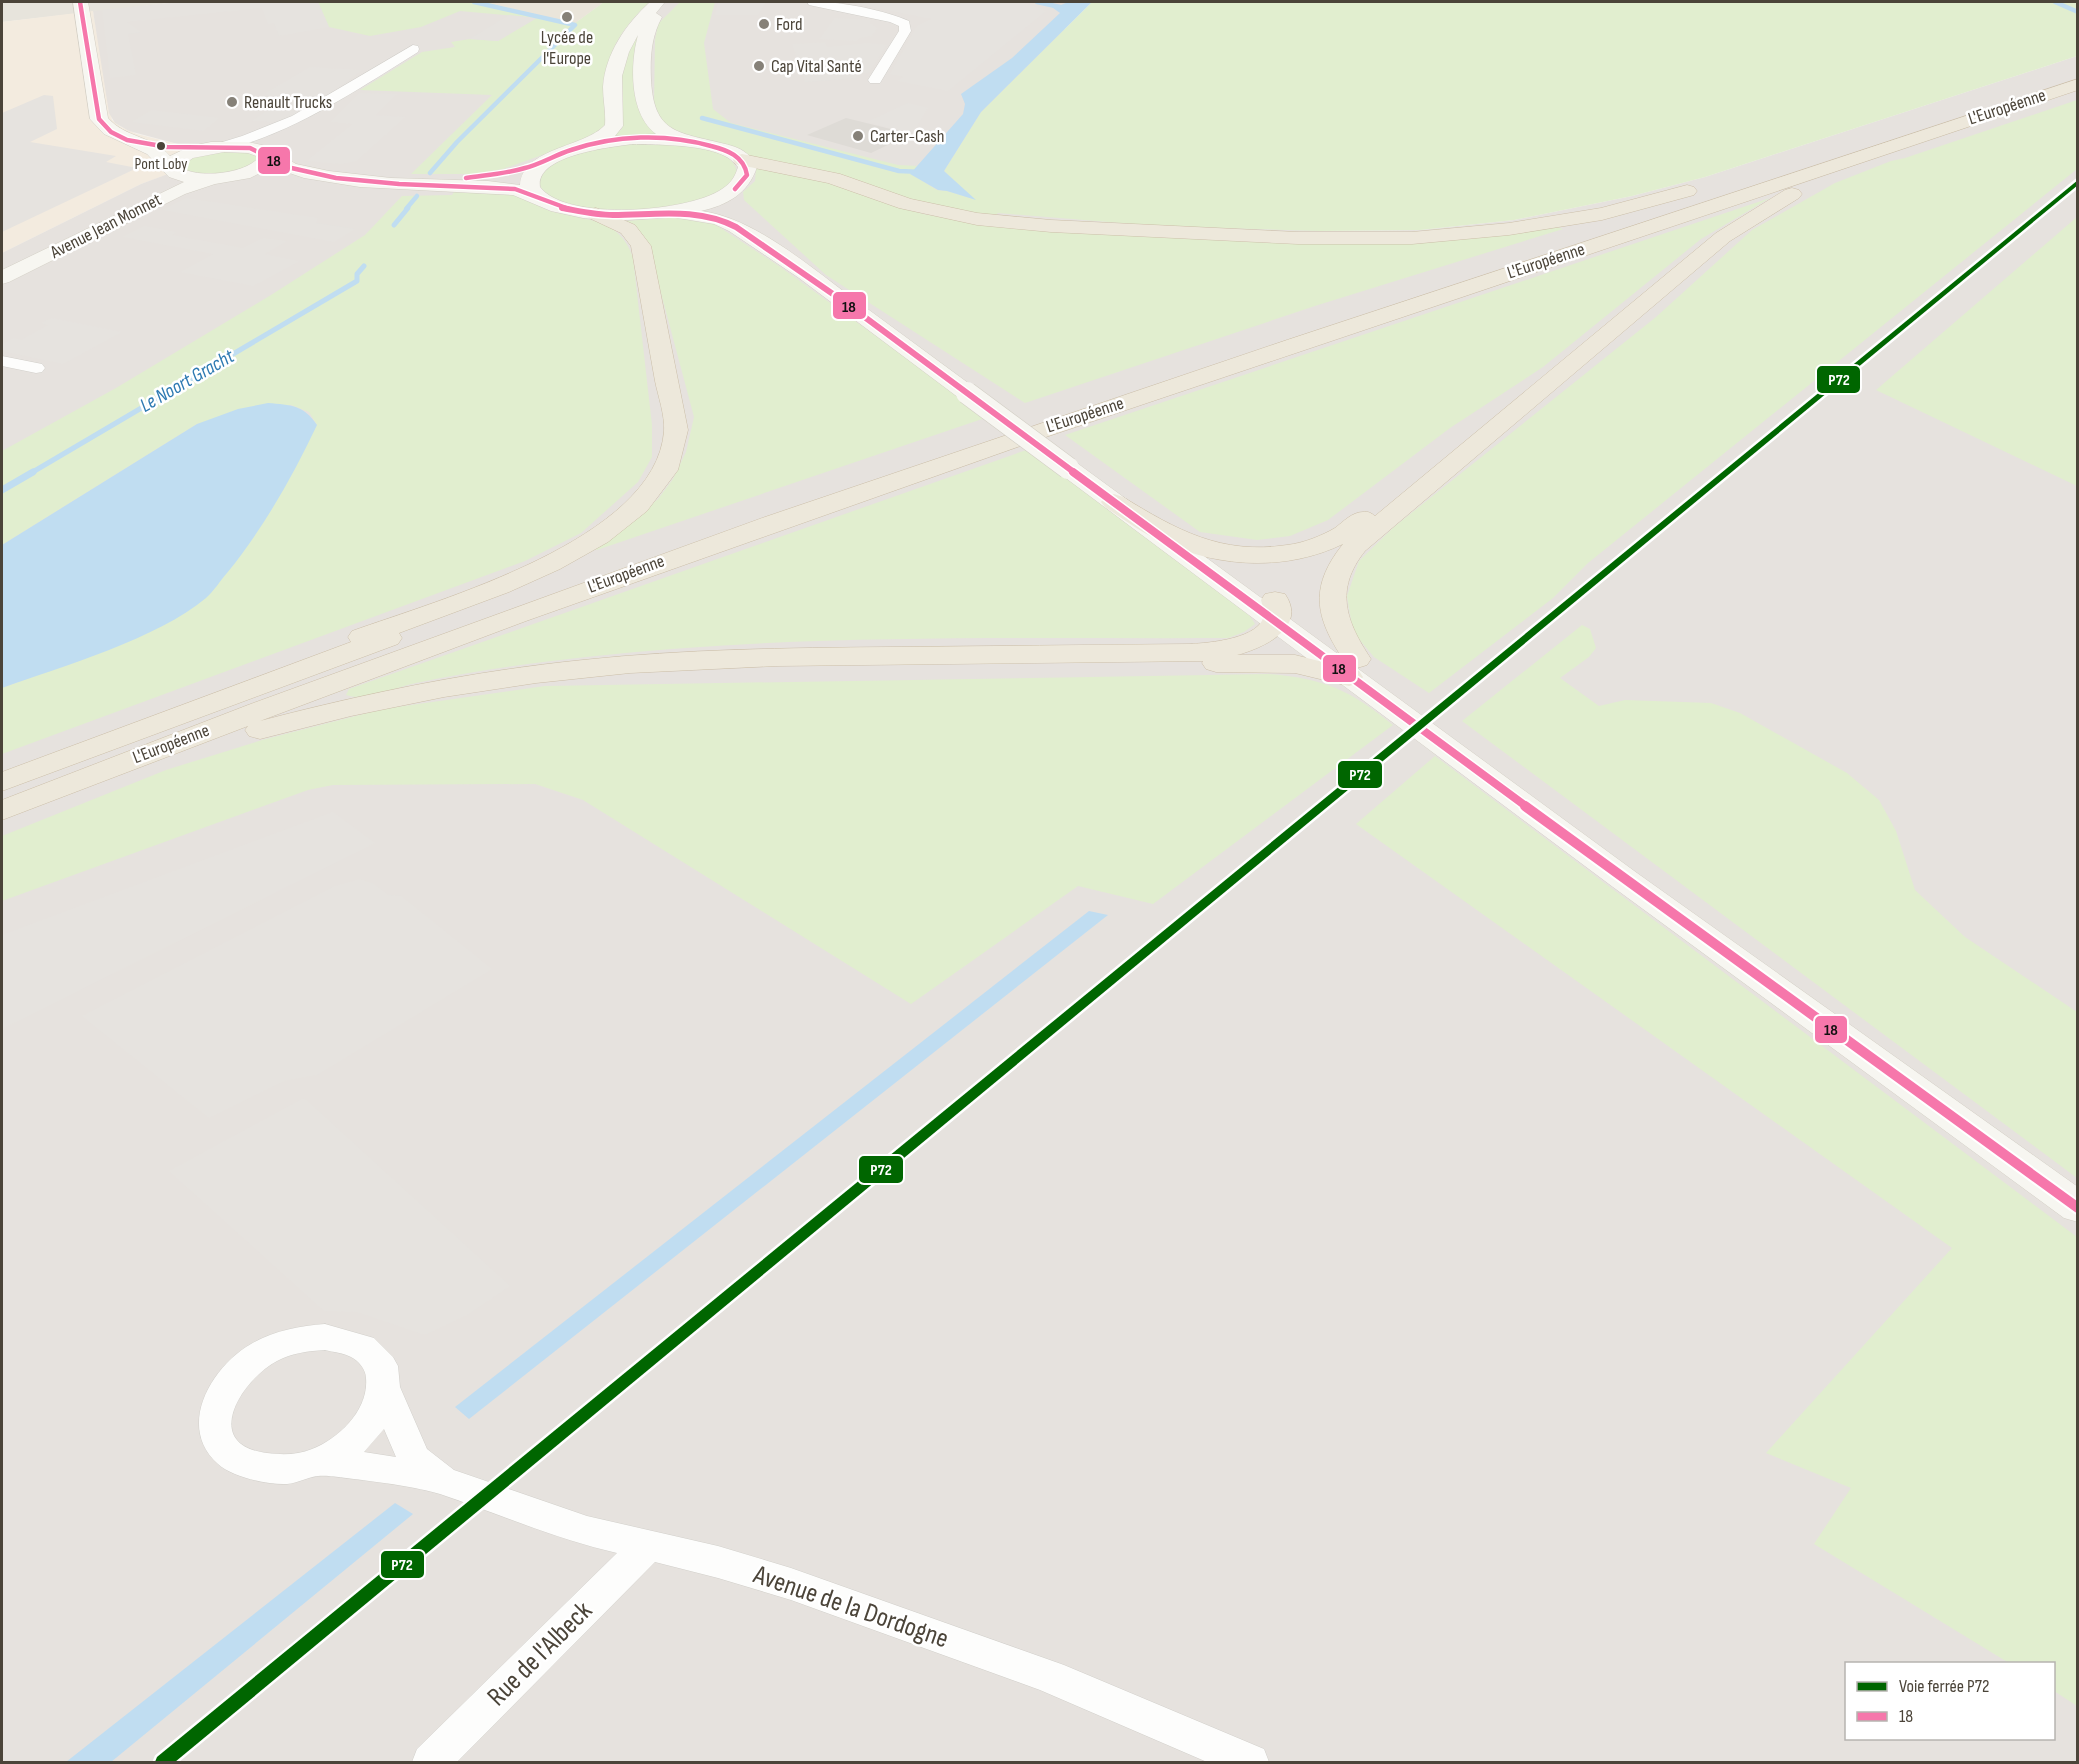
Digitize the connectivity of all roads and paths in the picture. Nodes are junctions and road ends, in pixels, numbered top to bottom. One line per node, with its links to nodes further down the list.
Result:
1 (80, 2): 12 (street)
2 (658, 2): 15 (street)
3 (670, 2): 13 (street)
4 (813, 2): 7 (street)
5 (413, 49): 10 (street)
6 (2078, 70): 9 (highway, L'Européenne)
7 (875, 80)
8 (2078, 84): 30 (highway); 41 (highway, L'Européenne)
9 (2002, 95): 11 (highway); 40 (highway, L'Européenne)
10 (296, 121): 14 (street); 16 (street)
11 (1868, 134)
12 (133, 141): 14 (street); 19 (street)
13 (687, 141): 15 (street); 17 (street)
14 (218, 147): 16 (street); 19 (street, Avenue Jean Monnet)
15 (575, 149): 18 (street)
16 (268, 155): 20 (street); 21 (street)
17 (741, 160): 23 (highway); 24 (street)
18 (544, 163): 22 (street); 25 (street)
19 (173, 170): 21 (street); 28 (street, Avenue Jean Monnet)
20 (322, 175): 21 (street); 22 (street)
21 (223, 178): 29 (street, Avenue Jean Monnet)
22 (373, 182): 25 (street)
23 (1710, 184)
24 (735, 189): 26 (street); 33 (street)
25 (536, 196): 27 (street)
26 (657, 213): 27 (street); 33 (street)
27 (596, 214): 40 (highway)
28 (2, 267)
29 (2, 278)
30 (1581, 355): 36 (highway); 38 (highway)
31 (2, 361): 32 (street)
32 (36, 368)
33 (977, 392): 34 (street, bridge)
34 (1077, 465): 35 (street); 36 (street)
35 (1114, 502): 36 (highway); 37 (street)
36 (1199, 546): 37 (street)
37 (1275, 611): 38 (street); 39 (highway)
38 (1353, 668): 39 (highway); 43 (street)
39 (530, 675): 42 (highway)
40 (2, 782)
41 (2, 810)
42 (2, 822)
43 (2078, 1208)
44 (385, 1389): 45 (street); 45 (street); 46 (street, Avenue de la Dordogne)
45 (320, 1462): 46 (street, Avenue de la Dordogne)
46 (442, 1480): 47 (street, Avenue de la Dordogne)
47 (648, 1546): 48 (street, Rue de l'Albeck); 49 (street, Avenue de la Dordogne)
48 (431, 1762)
49 (1250, 1762)

